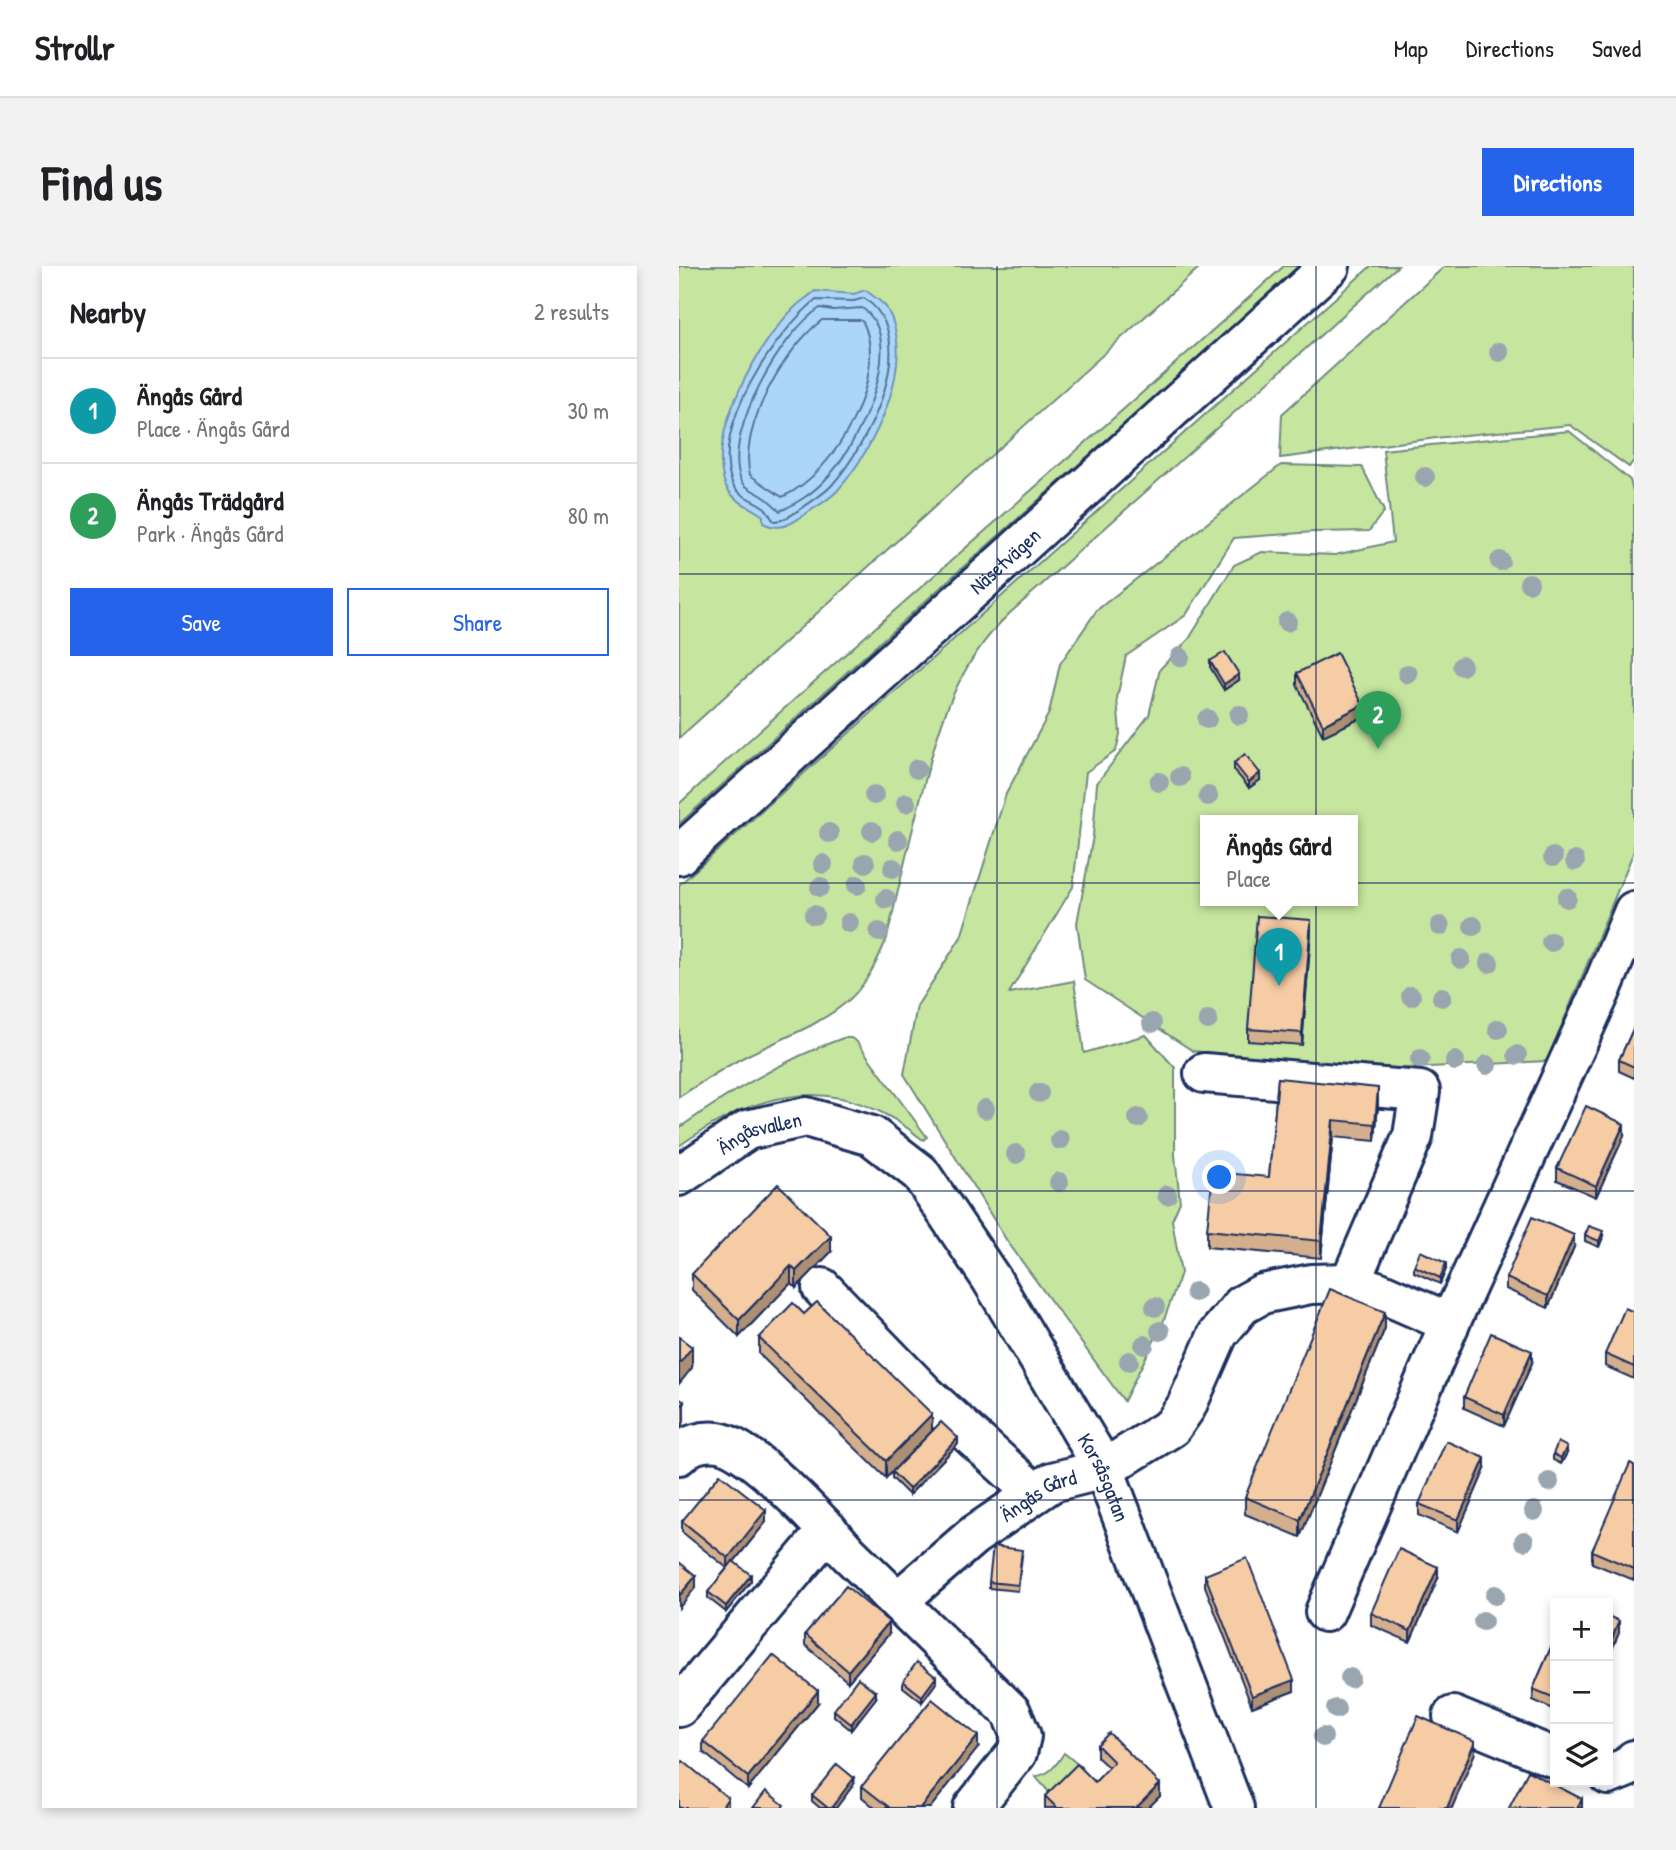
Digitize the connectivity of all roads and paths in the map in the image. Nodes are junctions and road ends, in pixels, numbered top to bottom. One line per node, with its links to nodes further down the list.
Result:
1 (1330, 266): 2 (street, Näsetvägen)
2 (679, 855)
3 (1634, 911): 9 (street)
4 (1204, 1073): 7 (street)
5 (920, 1173): 6 (street, Ängåsvallen); 11 (street, Korsåsgatan)
6 (679, 1176)
7 (1350, 1283): 9 (street, Ängås Gård); 11 (street, Ängås Gård)
8 (822, 1288): 12 (street)
9 (1450, 1323): 15 (street)
10 (679, 1455): 13 (street)
11 (1104, 1469): 12 (street, Ängås Gård); 22 (street, Korsåsgatan)
12 (1034, 1493): 14 (street, Ängås Gård)
13 (828, 1530): 14 (street); 16 (street)
14 (898, 1601): 21 (street)
15 (1325, 1612)
16 (679, 1707)
17 (1453, 1716): 18 (street)
18 (1550, 1756)
19 (1634, 1760): 20 (street)
20 (1613, 1773)
21 (973, 1808)
22 (1234, 1808)

